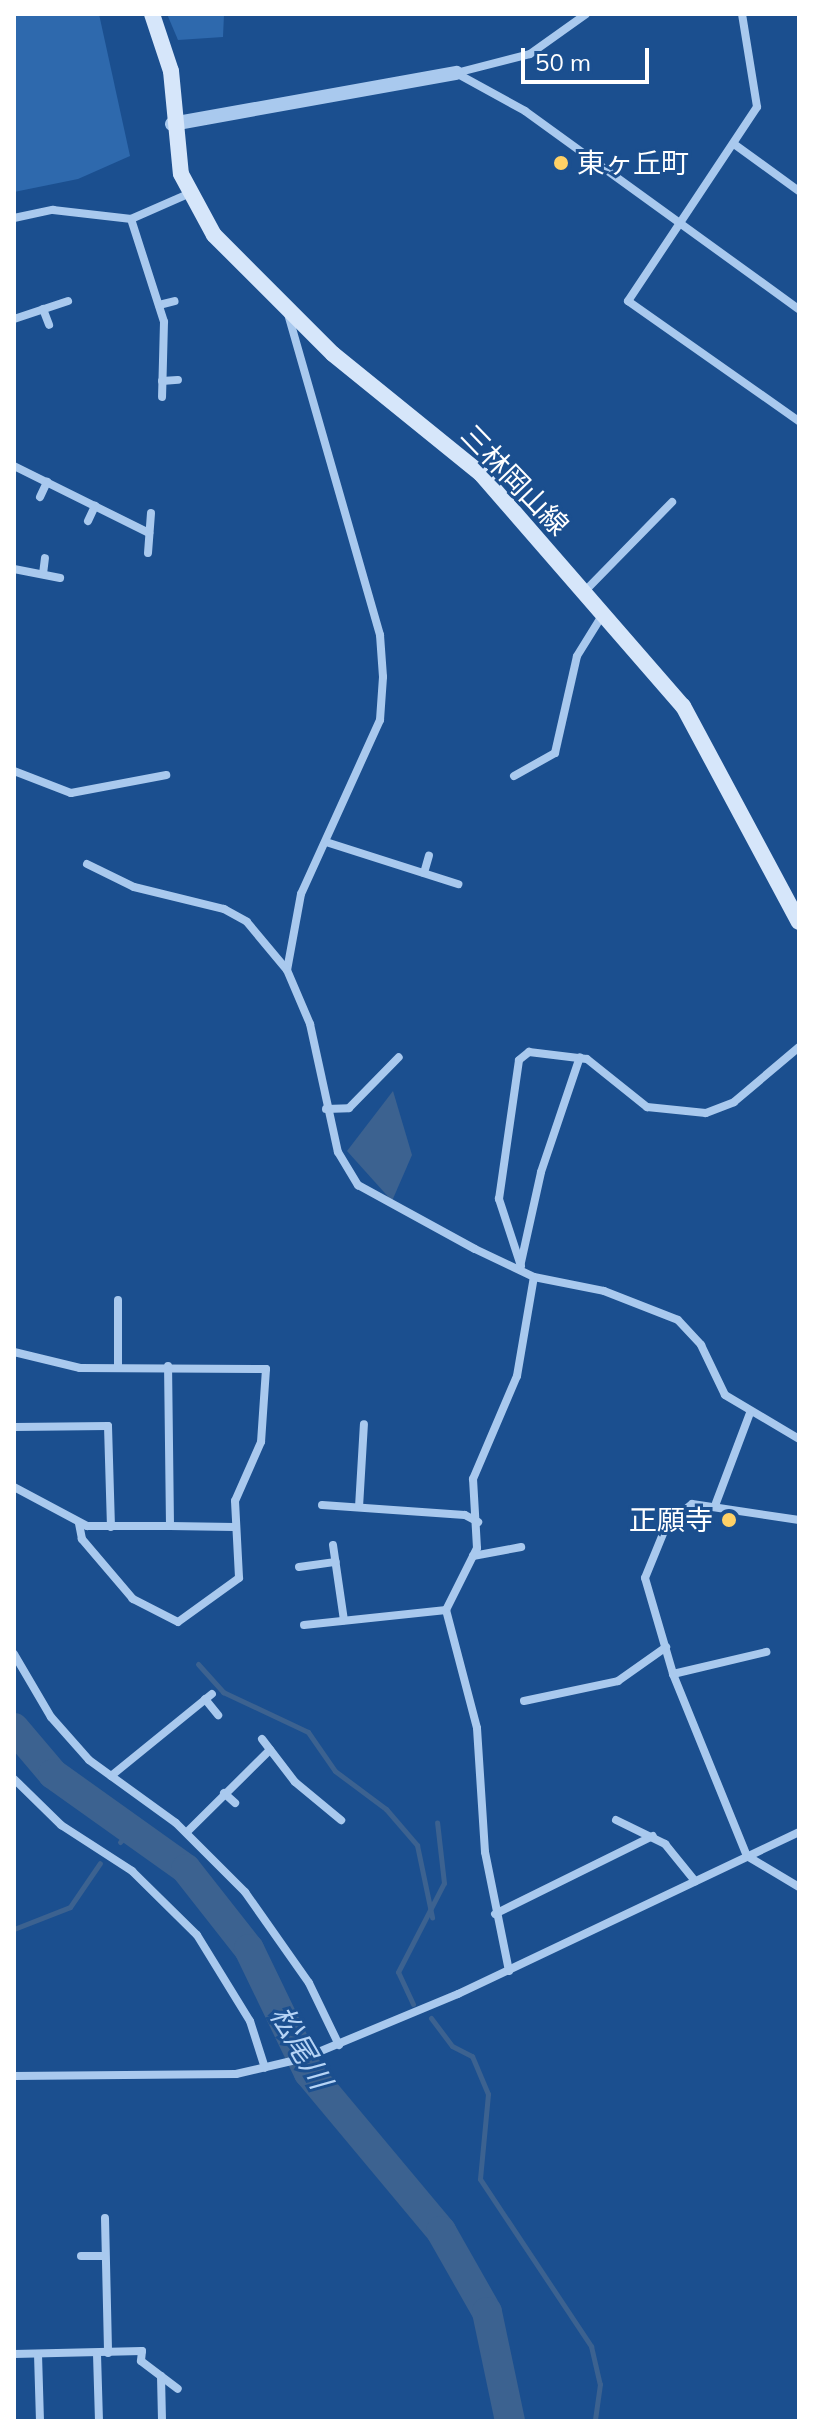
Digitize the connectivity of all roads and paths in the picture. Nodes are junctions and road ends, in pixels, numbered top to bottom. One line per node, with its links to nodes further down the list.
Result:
1 (152, 14): 5 (main road, 三林岡山線)
2 (586, 14): 4 (street)
3 (742, 14): 6 (street)
4 (456, 73): 5 (street); 11 (street)
5 (172, 124): 8 (main road, 三林岡山線)
6 (734, 144): 7 (street); 11 (street)
7 (799, 191)
8 (188, 194): 10 (street); 17 (main road, 三林岡山線)
9 (14, 218): 10 (street)
10 (131, 219): 14 (street)
11 (679, 224): 16 (street); 23 (street)
12 (68, 301): 15 (street)
13 (175, 301): 14 (street)
14 (159, 305): 21 (street)
15 (43, 309): 18 (street); 19 (street)
16 (799, 309)
17 (288, 311): 37 (main road, 三林岡山線); 42 (street)
18 (14, 319)
19 (49, 325)
20 (178, 380): 21 (street)
21 (162, 381): 22 (street)
22 (162, 397)
23 (799, 421)
24 (14, 466): 25 (street)
25 (47, 482): 26 (street); 28 (street)
26 (40, 497)
27 (672, 502): 37 (street)
28 (95, 506): 30 (street); 31 (street)
29 (151, 513): 31 (street)
30 (88, 521)
31 (149, 533): 32 (street)
32 (148, 553)
33 (45, 558): 35 (street)
34 (14, 569): 35 (street)
35 (43, 574): 36 (street)
36 (60, 578)
37 (584, 593): 38 (main road, 三林岡山線)
38 (603, 614): 41 (street); 47 (main road, 三林岡山線)
39 (14, 771): 40 (street)
40 (166, 775)
41 (514, 776)
42 (326, 842): 45 (street); 48 (street)
43 (429, 856): 45 (street)
44 (87, 864): 48 (street)
45 (424, 873): 46 (street)
46 (458, 884)
47 (799, 922)
48 (287, 970): 52 (street)
49 (799, 1047): 51 (street)
50 (399, 1057): 52 (street)
51 (580, 1057): 53 (street); 53 (street)
52 (326, 1109): 53 (street)
53 (520, 1268): 54 (street)
54 (534, 1277): 59 (street); 68 (street)
55 (118, 1300): 58 (street)
56 (14, 1352): 58 (street)
57 (168, 1366): 58 (street); 70 (street); 72 (street)
58 (118, 1367)
59 (750, 1413): 62 (street); 64 (street)
60 (364, 1424): 66 (street)
61 (14, 1427): 71 (street)
62 (799, 1439)
63 (14, 1487): 69 (street)
64 (716, 1503): 67 (street); 81 (street)
65 (322, 1505): 66 (street)
66 (359, 1507): 68 (street)
67 (799, 1520)
68 (478, 1522): 75 (street)
69 (79, 1523): 71 (street); 72 (street)
70 (170, 1526): 71 (street); 72 (street)
71 (111, 1527)
72 (234, 1527)
73 (333, 1545): 76 (street)
74 (521, 1547): 75 (street)
75 (473, 1556): 78 (street)
76 (336, 1562): 77 (street); 79 (street)
77 (299, 1567)
78 (446, 1610): 79 (street); 101 (street)
79 (344, 1620): 80 (street)
80 (304, 1625)
81 (666, 1647): 84 (street); 85 (street)
82 (766, 1652): 84 (street)
83 (14, 1654): 89 (street)
84 (673, 1674): 98 (street)
85 (524, 1701)
86 (218, 1715): 89 (street)
87 (262, 1739): 88 (street)
88 (270, 1750): 91 (street); 93 (street)
89 (111, 1776): 95 (street)
90 (14, 1779): 104 (street)
91 (224, 1793): 92 (street); 95 (street)
92 (235, 1803)
93 (341, 1820)
94 (616, 1820): 97 (street)
95 (187, 1832): 103 (street)
96 (799, 1832): 98 (street)
97 (653, 1836): 99 (street); 101 (street)
98 (747, 1856): 99 (street); 100 (street)
99 (695, 1881): 102 (street)
100 (799, 1887)
101 (495, 1914): 102 (street)
102 (509, 1971): 103 (street)
103 (337, 2046): 104 (street)
104 (268, 2068): 105 (street)
105 (14, 2076)
106 (105, 2218): 108 (street)
107 (81, 2256): 108 (street)
108 (104, 2256): 109 (street)
109 (108, 2353): 112 (street); 113 (street)
110 (14, 2354): 111 (street)
111 (38, 2354): 112 (street); 115 (street)
112 (97, 2354): 116 (street)
113 (161, 2376): 114 (street); 117 (street)
114 (178, 2389)
115 (40, 2421)
116 (99, 2421)
117 (162, 2421)

